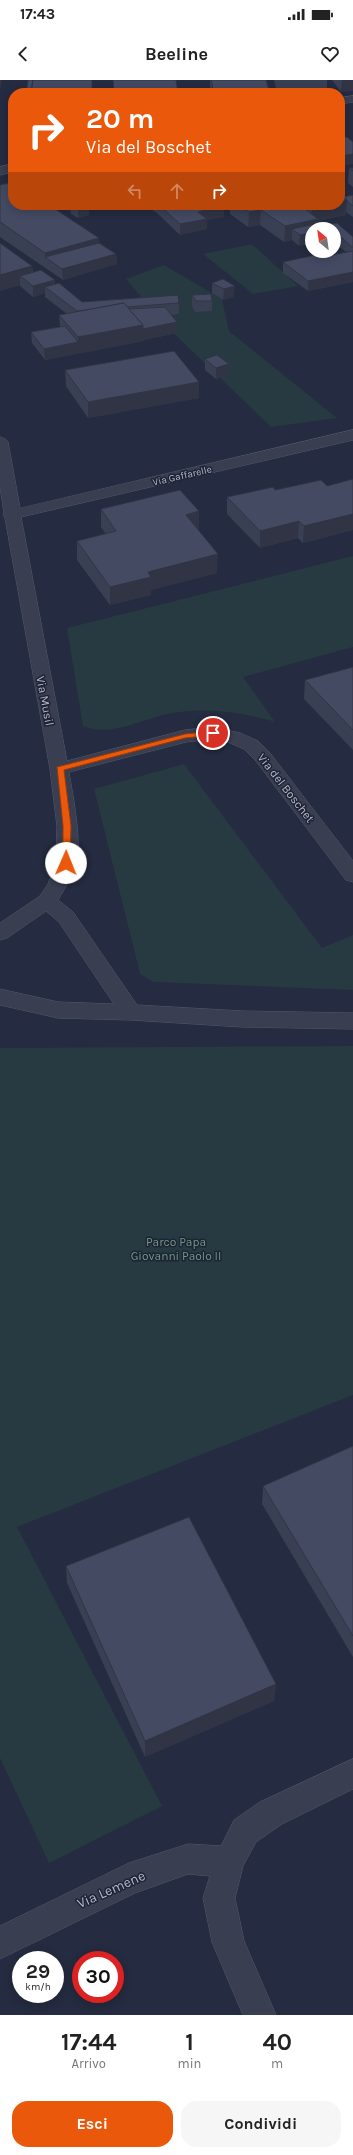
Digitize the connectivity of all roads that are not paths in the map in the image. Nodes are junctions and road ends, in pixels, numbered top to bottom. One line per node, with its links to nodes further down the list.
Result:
1 (353, 435): 3 (street, Via Gaffarelle)
2 (0, 442): 3 (street, Via Musil)
3 (11, 515): 4 (street, Via Musil)
4 (59, 769): 5 (street, Via del Boschet); 6 (street, Via Musil)
5 (353, 875)
6 (47, 901): 7 (street, Via Musil); 9 (street)
7 (0, 933)
8 (0, 996): 9 (street)
9 (131, 1012): 10 (street)
10 (353, 1021)
11 (353, 1774): 12 (street)
12 (229, 1862): 13 (street, Via Lemene); 14 (street)
13 (0, 1943)
14 (260, 2015)

